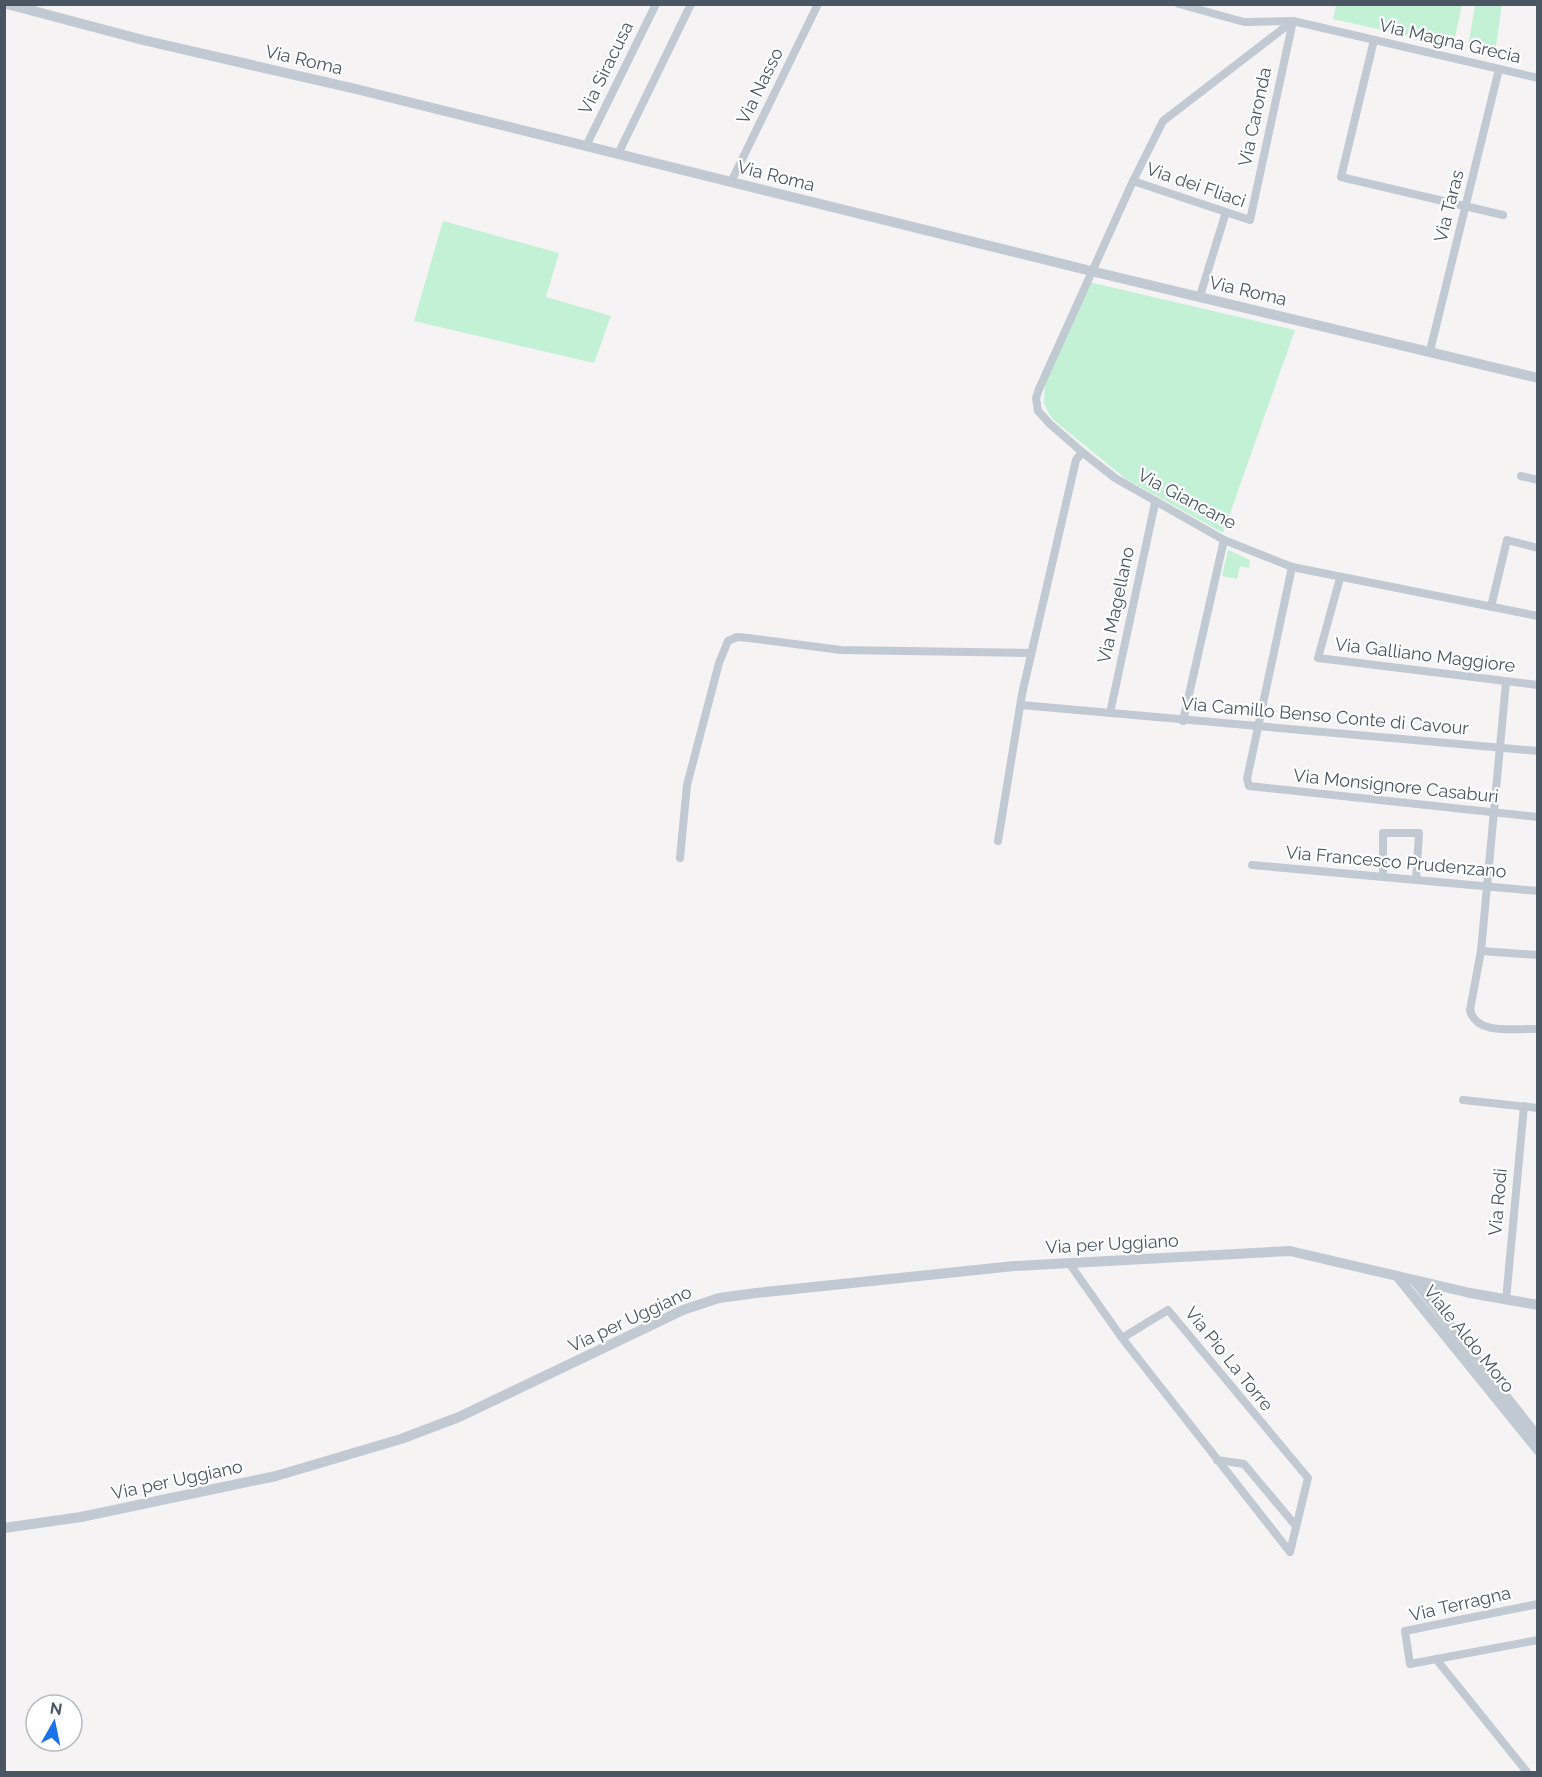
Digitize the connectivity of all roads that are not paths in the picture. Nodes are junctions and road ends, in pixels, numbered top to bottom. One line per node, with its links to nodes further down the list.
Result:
1 (7, 4): 10 (street, Via Roma)
2 (656, 4): 10 (street, Via Siracusa)
3 (691, 4): 11 (street)
4 (818, 4): 13 (street, Via Nasso)
5 (1179, 4): 6 (street, Via Magna Grecia)
6 (1293, 21): 7 (street, Via Magna Grecia); 12 (street, Via Giancane); 17 (street, Via Caronda)
7 (1374, 40): 8 (street, Via Magna Grecia); 14 (street)
8 (1499, 69): 9 (street, Via Magna Grecia); 14 (street, Via Taras)
9 (1538, 78)
10 (586, 146): 11 (street, Via Roma)
11 (618, 154): 13 (street, Via Roma)
12 (1133, 181): 15 (street, Via dei Fliaci); 18 (street, Via Giancane)
13 (731, 182): 18 (street, Via Roma)
14 (1465, 207): 16 (street); 20 (street, Via Taras)
15 (1226, 212): 17 (street, Via dei Fliaci); 19 (street)
16 (1503, 214)
17 (1250, 220)
18 (1091, 271): 19 (street, Via Roma); 22 (street, Via Giancane)
19 (1200, 297): 20 (street, Via Roma)
20 (1430, 351): 21 (street, Via Roma)
21 (1538, 378)
22 (1082, 452): 25 (street, Via Giancane); 32 (street)
23 (1521, 476): 24 (street)
24 (1538, 480)
25 (1155, 503): 26 (street, Via Giancane); 36 (street, Via Magellano)
26 (1224, 540): 28 (street, Via Giancane); 37 (street)
27 (1538, 548): 30 (street)
28 (1292, 567): 29 (street, Via Giancane); 38 (street)
29 (1340, 578): 30 (street, Via Giancane); 33 (street, Via Galliano Maggiore)
30 (1491, 607): 31 (street, Via Giancane)
31 (1538, 616)
32 (1031, 653): 35 (street); 44 (street)
33 (1506, 682): 34 (street, Via Galliano Maggiore); 39 (street)
34 (1538, 685)
35 (1021, 705): 36 (street, Via Camillo Benso Conte di Cavour); 43 (street)
36 (1110, 713): 37 (street, Via Camillo Benso Conte di Cavour)
37 (1183, 721): 38 (street, Via Camillo Benso Conte di Cavour)
38 (1260, 726): 39 (street, Via Camillo Benso Conte di Cavour); 41 (street, Via Monsignore Casaburi)
39 (1499, 747): 40 (street, Via Camillo Benso Conte di Cavour); 41 (street)
40 (1538, 751)
41 (1493, 812): 42 (street, Via Monsignore Casaburi); 48 (street)
42 (1538, 817)
43 (998, 841)
44 (680, 858)
45 (1252, 865): 46 (street, Via Francesco Prudenzano)
46 (1383, 877): 47 (street, Via Francesco Prudenzano); 47 (street)
47 (1416, 880): 48 (street, Via Francesco Prudenzano)
48 (1486, 887): 49 (street, Via Francesco Prudenzano); 50 (street)
49 (1538, 891)
50 (1481, 951): 51 (street); 52 (street)
51 (1538, 956)
52 (1538, 1029)
53 (1463, 1100): 54 (street)
54 (1524, 1106): 55 (street); 59 (street, Via Rodi)
55 (1538, 1108)
56 (1069, 1263): 57 (street, Via per Uggiano); 61 (street); 66 (street, Via per Uggiano)
57 (1397, 1276): 58 (street, Via per Uggiano); 63 (street, Viale Aldo Moro)
58 (1414, 1280): 59 (street); 62 (street, Viale Aldo Moro)
59 (1506, 1300): 60 (street)
60 (1538, 1305)
61 (1122, 1338): 64 (street); 65 (street, Via Pio La Torre)
62 (1538, 1437)
63 (1538, 1450)
64 (1217, 1460): 65 (street); 65 (street)
65 (1296, 1526)
66 (4, 1528)
67 (1538, 1604): 69 (street, Via Terragna)
68 (1538, 1640): 69 (street, Via Terragna)
69 (1436, 1659): 70 (street)
70 (1527, 1773)

